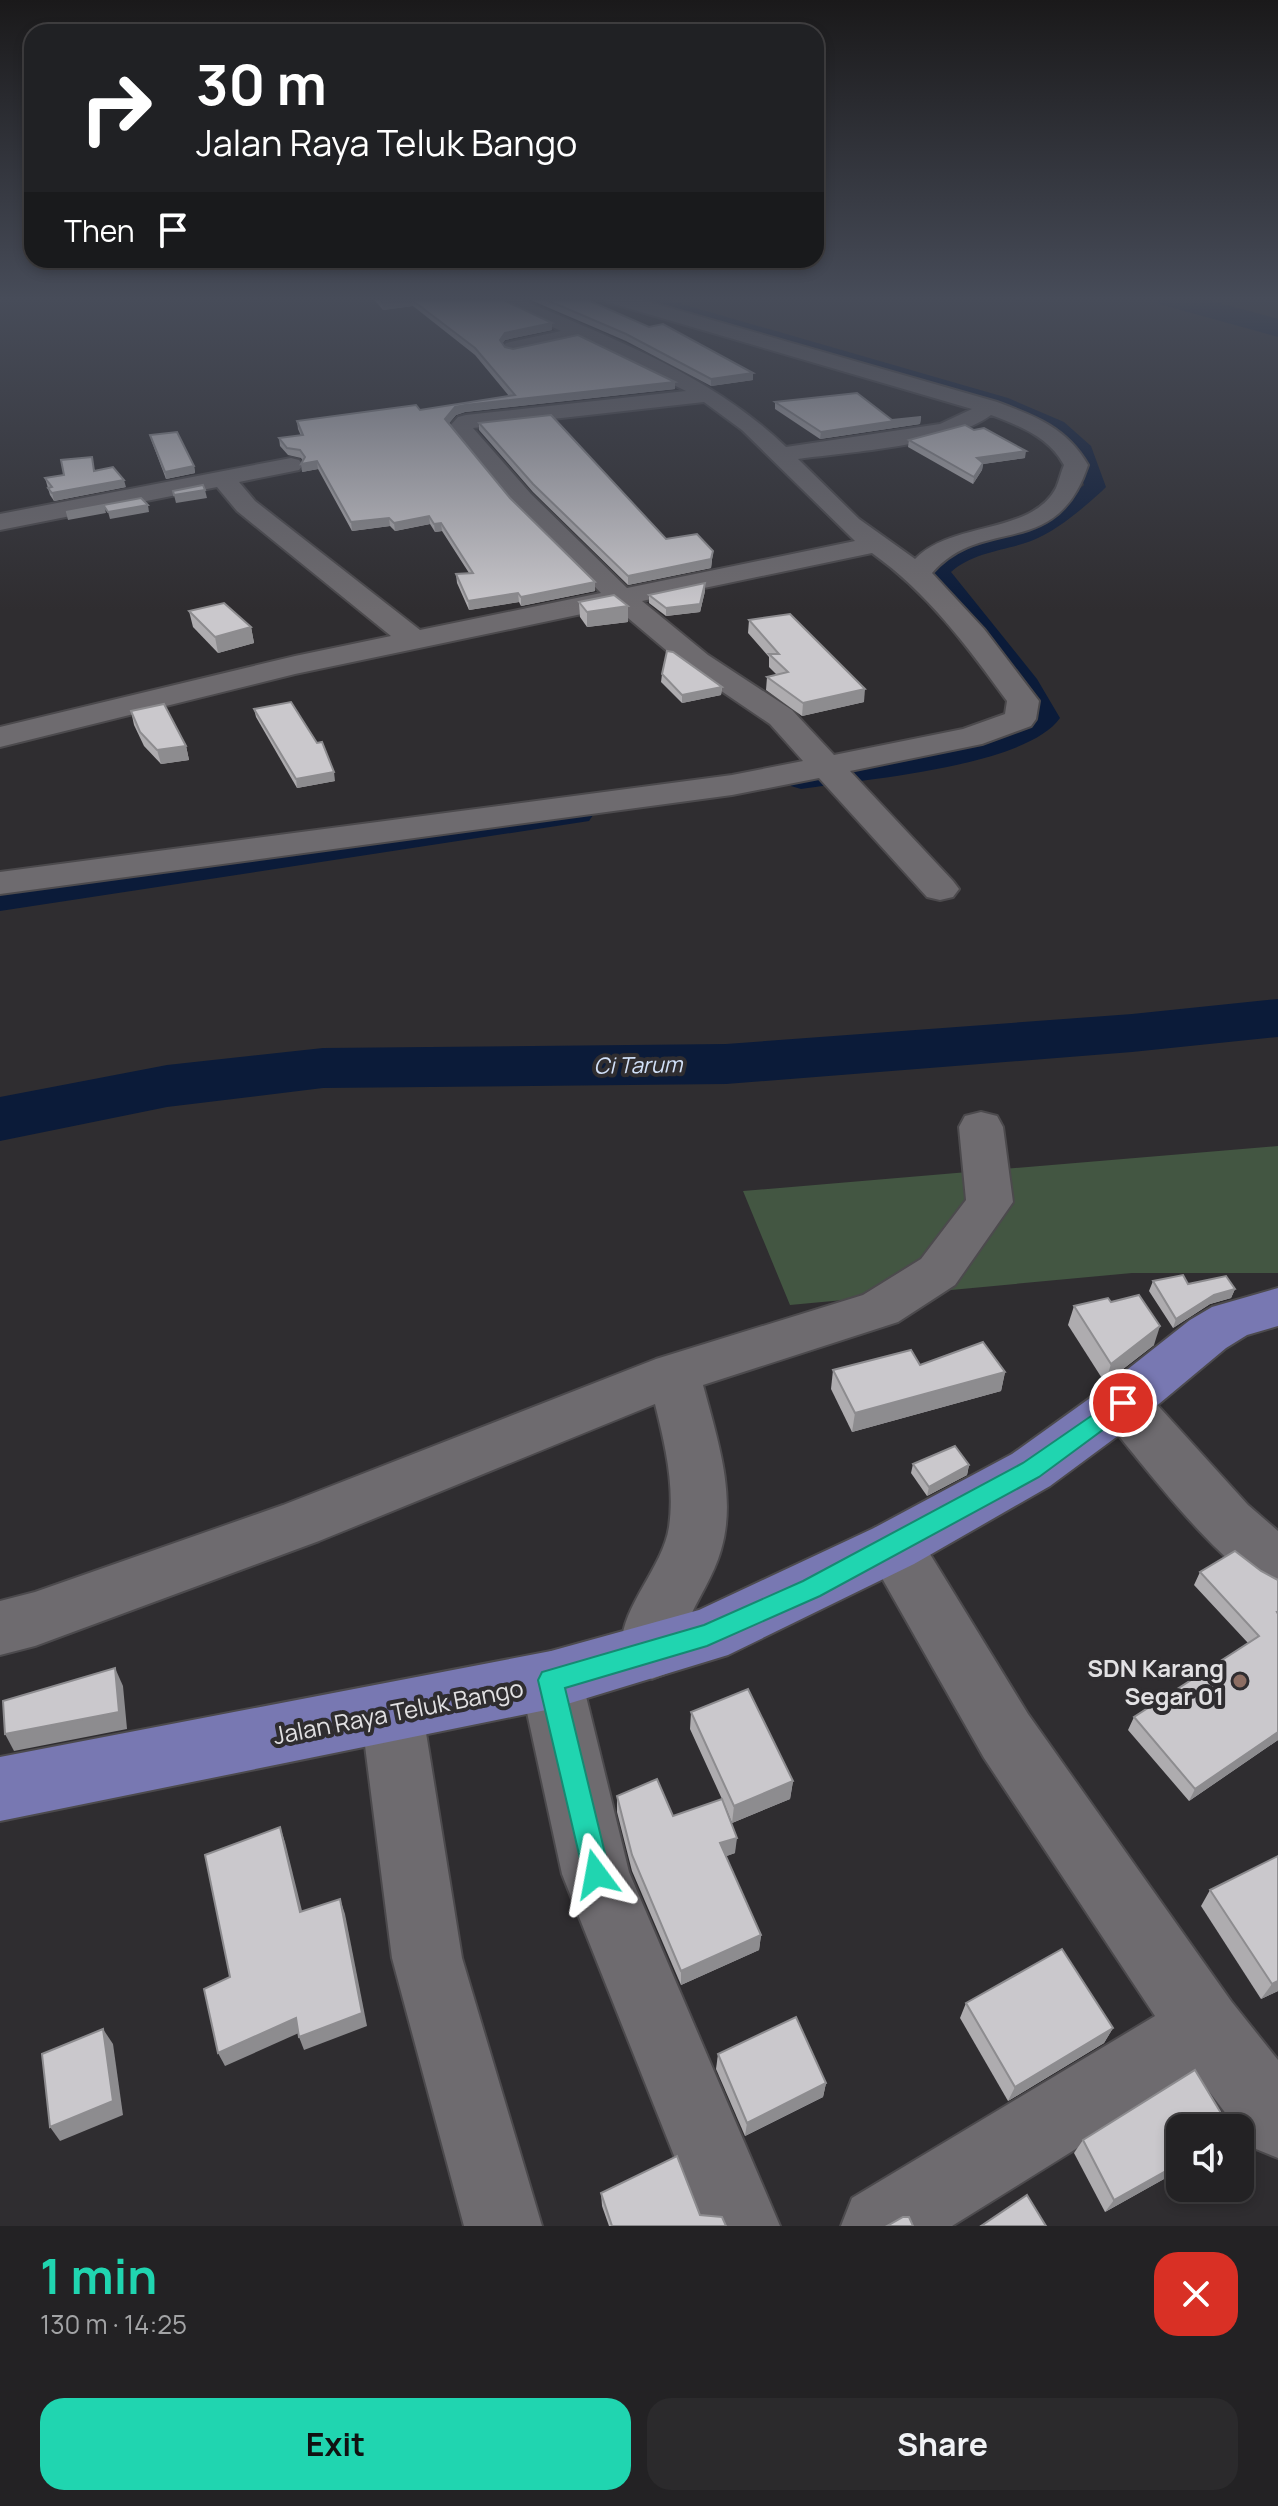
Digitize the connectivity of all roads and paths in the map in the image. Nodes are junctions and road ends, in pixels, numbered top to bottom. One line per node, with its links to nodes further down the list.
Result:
1 (640, 402): 15 (street)
2 (717, 402): 5 (street)
3 (971, 402): 4 (street)
4 (989, 407): 5 (street); 14 (street)
5 (778, 455): 13 (street)
6 (291, 465): 7 (street)
7 (222, 478): 8 (street); 9 (street)
8 (166, 490): 11 (street); 12 (street)
9 (246, 506): 10 (street); 16 (street)
10 (219, 509)
11 (186, 510)
12 (0, 522)
13 (874, 545): 14 (street); 15 (street)
14 (917, 574): 18 (street)
15 (620, 597): 16 (street); 18 (street)
16 (415, 641): 17 (street)
17 (0, 737)
18 (825, 764): 19 (street); 20 (street)
19 (0, 883)
20 (940, 889)
21 (981, 1127): 23 (street)
22 (1278, 1307): 24 (main road, Jalan Raya Teluk Bango)
23 (674, 1374): 27 (street); 28 (street)
24 (1123, 1403): 25 (main road, Jalan Raya Teluk Bango); 26 (street)
25 (894, 1546): 28 (main road, Jalan Raya Teluk Bango); 32 (street)
26 (1278, 1567)
27 (0, 1628)
28 (652, 1651): 29 (main road, Jalan Raya Teluk Bango)
29 (551, 1680): 30 (main road, Jalan Raya Teluk Bango); 35 (street)
30 (392, 1714): 31 (main road, Jalan Raya Teluk Bango); 34 (street)
31 (0, 1789)
32 (1205, 2027): 33 (street); 36 (street)
33 (1278, 2120)
34 (503, 2226)
35 (741, 2226)
36 (880, 2226)

